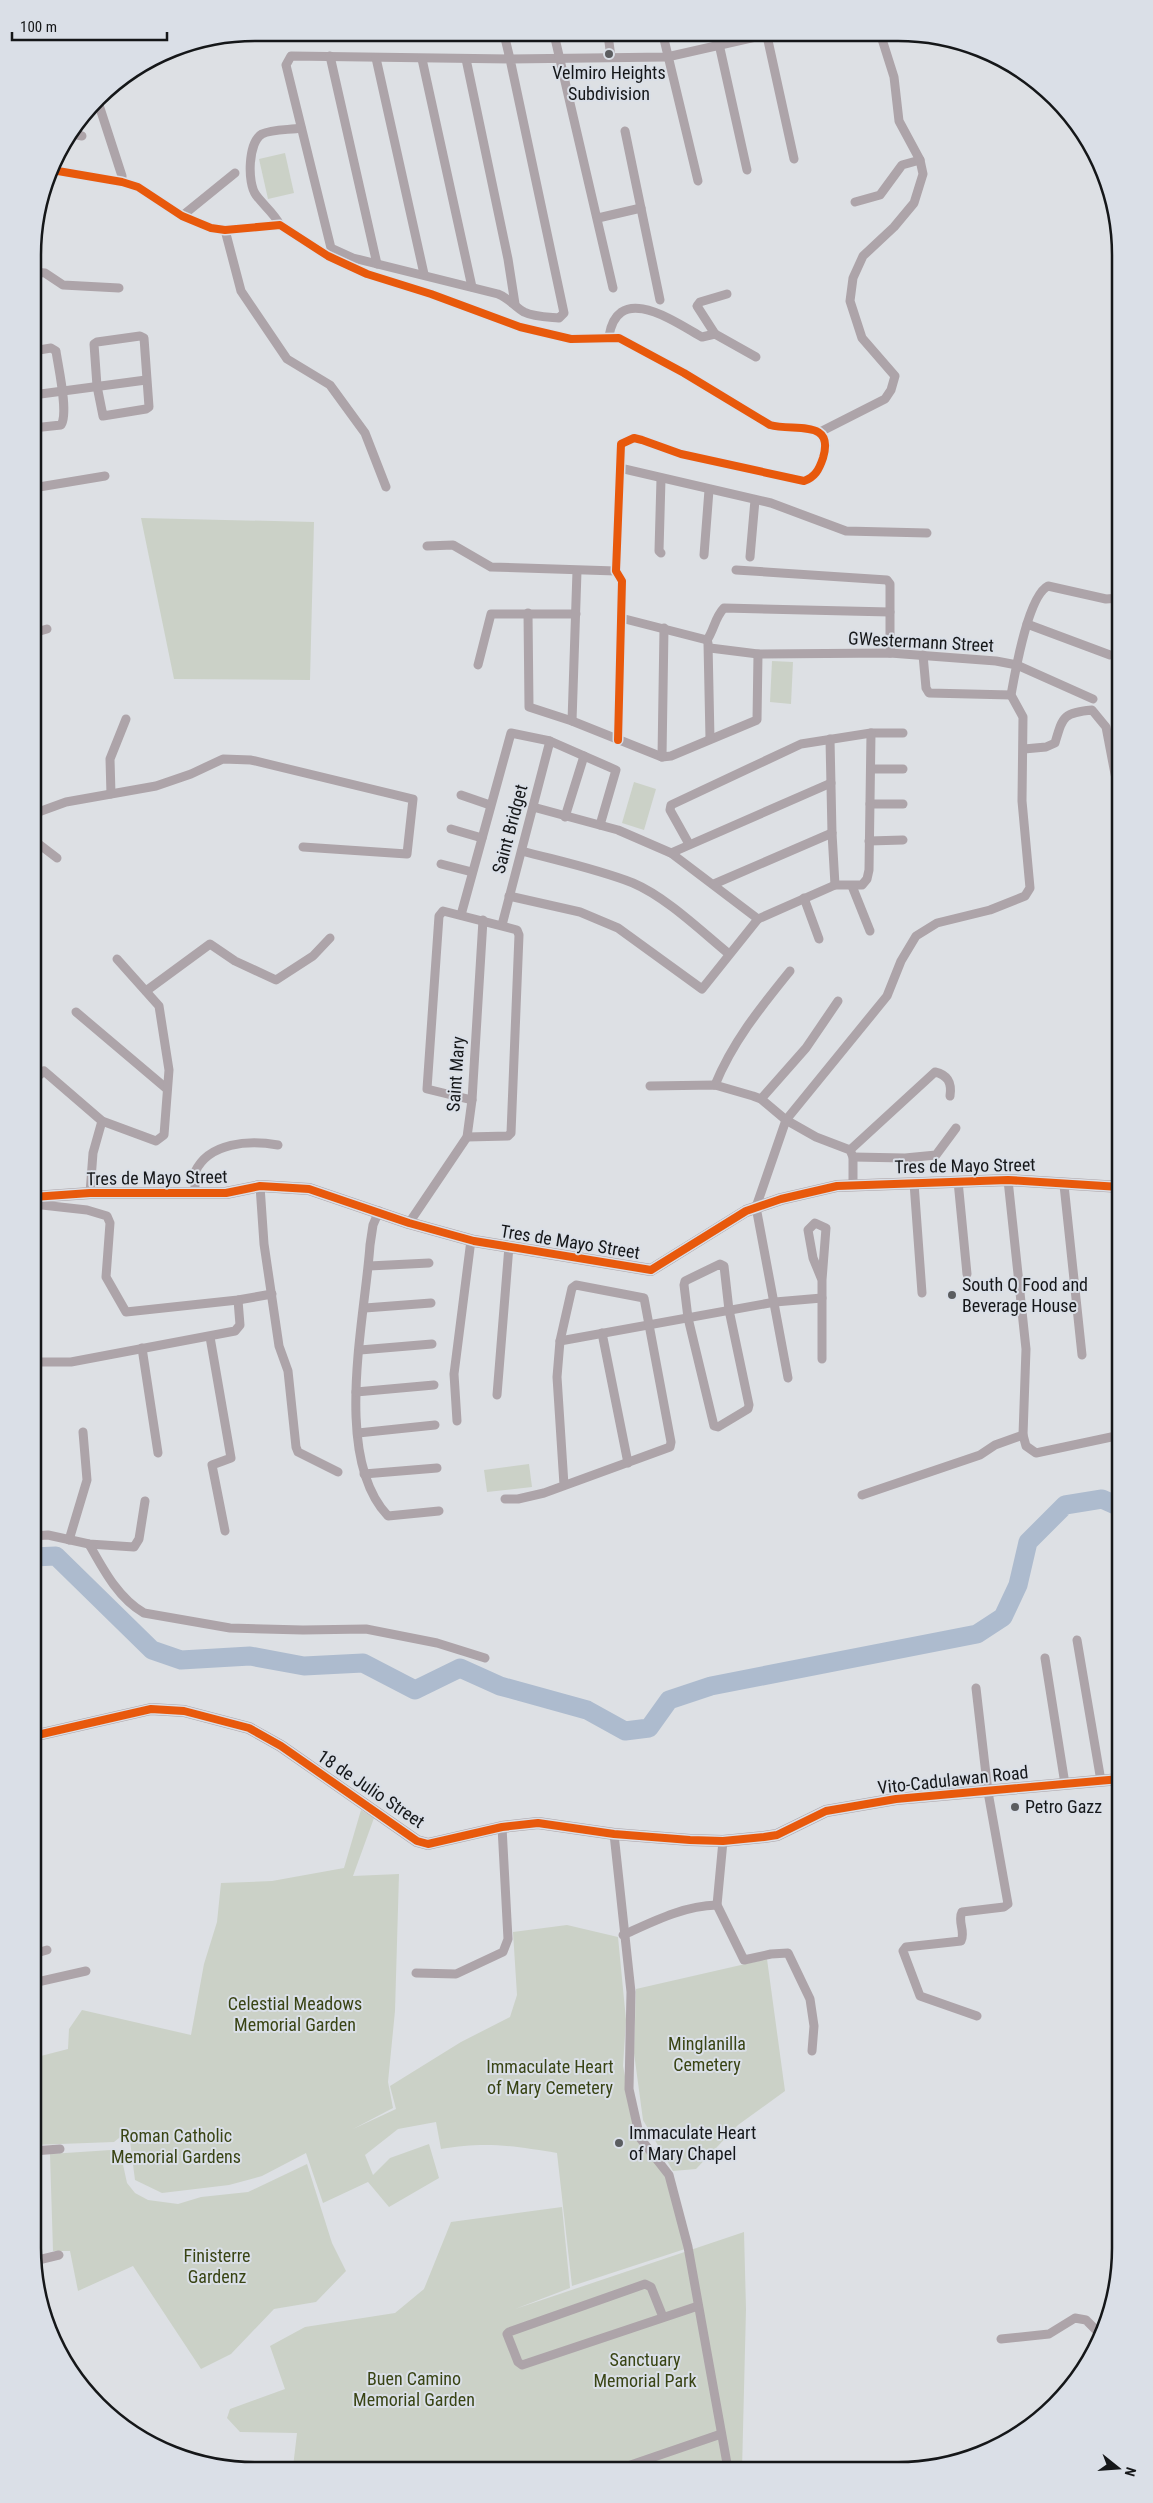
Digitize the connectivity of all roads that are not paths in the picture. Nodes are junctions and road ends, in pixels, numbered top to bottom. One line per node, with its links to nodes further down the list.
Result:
1 (506, 41): 17 (street)
2 (556, 41): 14 (street)
3 (609, 41): 11 (street)
4 (664, 41): 12 (street)
5 (718, 41): 9 (street)
6 (737, 41): 9 (street)
7 (768, 41): 21 (street)
8 (883, 41): 22 (street)
9 (719, 45): 12 (street); 23 (street)
10 (330, 56): 13 (street); 19 (street); 34 (street)
11 (611, 57): 12 (street); 14 (street)
12 (668, 57): 26 (street)
13 (376, 58): 15 (street); 36 (street)
14 (560, 58): 17 (street); 31 (street)
15 (422, 59): 16 (street); 37 (street)
16 (466, 59): 17 (street); 42 (street)
17 (510, 59): 42 (street)
18 (100, 108): 27 (street)
19 (301, 128): 32 (street); 34 (street)
20 (625, 131): 29 (street)
21 (794, 159)
22 (920, 160): 28 (street); 52 (street)
23 (747, 170)
24 (59, 171): 27 (street)
25 (235, 172): 30 (street)
26 (698, 181)
27 (122, 182): 30 (street)
28 (855, 202)
29 (641, 208): 31 (street); 41 (street)
30 (182, 216): 33 (street)
31 (598, 218): 39 (street)
32 (280, 225): 33 (street); 44 (street)
33 (225, 230): 57 (street)
34 (377, 264): 36 (street)
35 (41, 273): 38 (street)
36 (424, 274): 37 (street)
37 (472, 287): 42 (street)
38 (119, 288)
39 (613, 288)
40 (727, 294): 43 (street)
41 (660, 300)
42 (515, 304)
43 (715, 334): 44 (street); 46 (street)
44 (609, 336): 52 (street)
45 (41, 350): 49 (street)
46 (756, 357)
47 (146, 380): 48 (street); 48 (street); 48 (street)
48 (97, 386): 49 (street)
49 (62, 392): 50 (street); 51 (street)
50 (41, 394)
51 (41, 427)
52 (820, 432): 53 (street)
53 (620, 468): 55 (street); 67 (street)
54 (105, 476): 56 (street)
55 (661, 479): 58 (street); 62 (street)
56 (41, 487)
57 (386, 487)
58 (709, 490): 59 (street); 63 (street)
59 (755, 500): 60 (street); 64 (street)
60 (927, 533)
61 (427, 546): 66 (street)
62 (661, 553)
63 (704, 556)
64 (750, 557)
65 (736, 570): 69 (street)
66 (576, 571): 67 (street); 71 (street)
67 (616, 571): 72 (street)
68 (1112, 599): 73 (street)
69 (890, 612): 77 (street); 78 (street)
70 (528, 613): 71 (street); 82 (street); 87 (street)
71 (576, 614): 87 (street)
72 (621, 618): 74 (street, GWestermann Street); 92 (street)
73 (1027, 624): 81 (street); 83 (street)
74 (664, 628): 77 (street, GWestermann Street); 96 (street)
75 (47, 629): 76 (street)
76 (41, 631)
77 (708, 644): 79 (street, GWestermann Street); 90 (street)
78 (890, 652): 79 (street, GWestermann Street); 80 (street, GWestermann Street)
79 (758, 654): 90 (street)
80 (923, 655): 83 (street, GWestermann Street); 84 (street)
81 (1110, 655)
82 (478, 665)
83 (1017, 665): 84 (street); 85 (street, GWestermann Street)
84 (1011, 695): 94 (street)
85 (1093, 698)
86 (126, 719): 101 (street)
87 (572, 722): 92 (street)
88 (871, 733): 89 (street); 91 (street); 98 (street)
89 (903, 733)
90 (710, 739): 96 (street)
91 (830, 739): 100 (street); 115 (street)
92 (618, 740): 96 (street)
93 (550, 741): 95 (street); 105 (street); 106 (street, Saint Bridget)
94 (1024, 749): 97 (street); 148 (street)
95 (584, 756): 108 (street); 109 (street)
96 (662, 757)
97 (1112, 758)
98 (871, 769): 99 (street); 103 (street)
99 (903, 769)
100 (831, 783): 111 (street); 115 (street)
101 (111, 794): 107 (street); 117 (street)
102 (461, 796): 105 (street)
103 (870, 804): 104 (street); 114 (street)
104 (903, 804)
105 (490, 805): 112 (street)
106 (533, 807): 108 (street); 118 (street, Saint Bridget)
107 (41, 811)
108 (565, 817): 109 (street)
109 (600, 825): 119 (street)
110 (451, 829): 112 (street)
111 (832, 833): 123 (street); 124 (street)
112 (482, 838): 122 (street)
113 (903, 840): 114 (street)
114 (869, 841): 125 (street)
115 (689, 844): 119 (street)
116 (41, 846): 120 (street)
117 (303, 847)
118 (522, 851): 126 (street, Saint Bridget); 135 (street)
119 (670, 853): 123 (street)
120 (57, 858)
121 (442, 864): 122 (street)
122 (472, 872): 128 (street)
123 (714, 884): 129 (street)
124 (836, 884): 125 (street); 127 (street)
125 (852, 886): 132 (street)
126 (509, 896): 131 (street, Saint Bridget); 135 (street)
127 (804, 898): 129 (street); 134 (street)
128 (461, 915): 130 (street); 147 (street)
129 (758, 919): 135 (street)
130 (483, 920): 131 (street); 147 (street, Saint Mary)
131 (502, 925): 151 (street)
132 (870, 931)
133 (330, 938): 138 (street)
134 (819, 939)
135 (729, 954)
136 (117, 959): 138 (street)
137 (790, 971): 142 (street)
138 (146, 991): 144 (street)
139 (838, 1001): 146 (street)
140 (76, 1012): 144 (street)
141 (41, 1074): 149 (street)
142 (715, 1085): 143 (street); 146 (street)
143 (650, 1086)
144 (168, 1089): 149 (street)
145 (950, 1096): 153 (street)
146 (761, 1099): 148 (street)
147 (472, 1100): 151 (street, Saint Mary)
148 (786, 1120): 153 (street); 165 (street)
149 (102, 1121): 161 (street)
150 (956, 1128): 153 (street)
151 (467, 1137): 167 (street, Saint Mary)
152 (278, 1145): 162 (street)
153 (852, 1154): 159 (street)
154 (1008, 1180): 155 (street, Tres de Mayo Street); 157 (street, Tres de Mayo Street); 201 (street)
155 (958, 1181): 156 (street, Tres de Mayo Street); 172 (street)
156 (914, 1183): 159 (street, Tres de Mayo Street); 174 (street)
157 (1064, 1184): 160 (street, Tres de Mayo Street); 190 (street)
158 (260, 1186): 162 (street, Tres de Mayo Street); 166 (street, Tres de Mayo Street); 175 (street)
159 (853, 1186): 165 (street, Tres de Mayo Street)
160 (1112, 1187)
161 (90, 1193): 162 (street, Tres de Mayo Street); 163 (street, Tres de Mayo Street)
162 (195, 1193)
163 (41, 1196)
164 (41, 1198): 177 (street)
165 (756, 1207): 169 (street, Tres de Mayo Street); 178 (street)
166 (379, 1211): 167 (street, Tres de Mayo Street); 171 (street)
167 (411, 1218): 168 (street, Tres de Mayo Street)
168 (471, 1240): 169 (street, Tres de Mayo Street); 197 (street)
169 (509, 1246): 196 (street)
170 (429, 1263): 171 (street)
171 (369, 1266): 180 (street)
172 (967, 1274)
173 (822, 1280): 173 (street); 176 (street)
174 (922, 1293)
175 (272, 1294): 177 (street); 206 (street)
176 (822, 1298): 178 (street); 191 (street)
177 (238, 1300): 185 (street)
178 (775, 1302): 181 (street); 193 (street)
179 (431, 1303): 180 (street)
180 (365, 1308): 189 (street)
181 (729, 1310): 182 (street); 182 (street); 182 (street)
182 (688, 1318): 183 (street)
183 (648, 1325): 184 (street); 186 (street); 204 (street)
184 (602, 1333): 186 (street); 204 (street)
185 (210, 1337): 188 (street); 213 (street)
186 (560, 1340): 208 (street)
187 (432, 1344): 189 (street)
188 (142, 1348): 192 (street); 203 (street)
189 (360, 1350): 195 (street)
190 (1082, 1355)
191 (822, 1359)
192 (41, 1362)
193 (788, 1378)
194 (434, 1385): 195 (street)
195 (356, 1392): 200 (street)
196 (497, 1395)
197 (457, 1421)
198 (435, 1425): 200 (street)
199 (83, 1432): 215 (street)
200 (358, 1433): 207 (street)
201 (1023, 1435): 202 (street); 209 (street)
202 (1112, 1437)
203 (158, 1453)
204 (628, 1463): 208 (street)
205 (437, 1468): 207 (street)
206 (338, 1472)
207 (364, 1474): 212 (street)
208 (564, 1485): 210 (street)
209 (862, 1495)
210 (505, 1499)
211 (145, 1500): 216 (street)
212 (439, 1511)
213 (225, 1531)
214 (41, 1535): 215 (street)
215 (69, 1540): 216 (street)
216 (89, 1544): 218 (street)
217 (1077, 1640): 223 (street)
218 (485, 1658)
219 (1044, 1658): 224 (street)
220 (976, 1688): 225 (street)
221 (41, 1734): 226 (street, 18 de Julio Street)
222 (1112, 1780): 223 (street, Vito-Cadulawan Road)
223 (1101, 1781): 224 (street, Vito-Cadulawan Road)
224 (1065, 1784): 225 (street, Vito-Cadulawan Road)
225 (988, 1792): 228 (street, Vito-Cadulawan Road); 237 (street)
226 (502, 1827): 227 (street, 18 de Julio Street); 235 (street)
227 (614, 1834): 229 (street, 18 de Julio Street); 231 (street)
228 (764, 1837): 229 (street, 18 de Julio Street)
229 (723, 1841): 230 (street)
230 (717, 1905): 231 (street); 238 (street)
231 (623, 1935): 243 (street)
232 (47, 1950): 233 (street)
233 (41, 1952)
234 (86, 1971): 236 (street)
235 (416, 1973)
236 (41, 1982)
237 (977, 2016)
238 (812, 2051)
239 (60, 2150): 240 (street)
240 (41, 2151)
241 (59, 2255): 242 (street)
242 (42, 2259)
243 (698, 2306): 244 (street); 247 (street)
244 (663, 2317): 244 (street)
245 (1095, 2329): 246 (street)
246 (1001, 2339)
247 (721, 2434): 248 (street); 249 (street)
248 (639, 2462)
249 (726, 2462)

